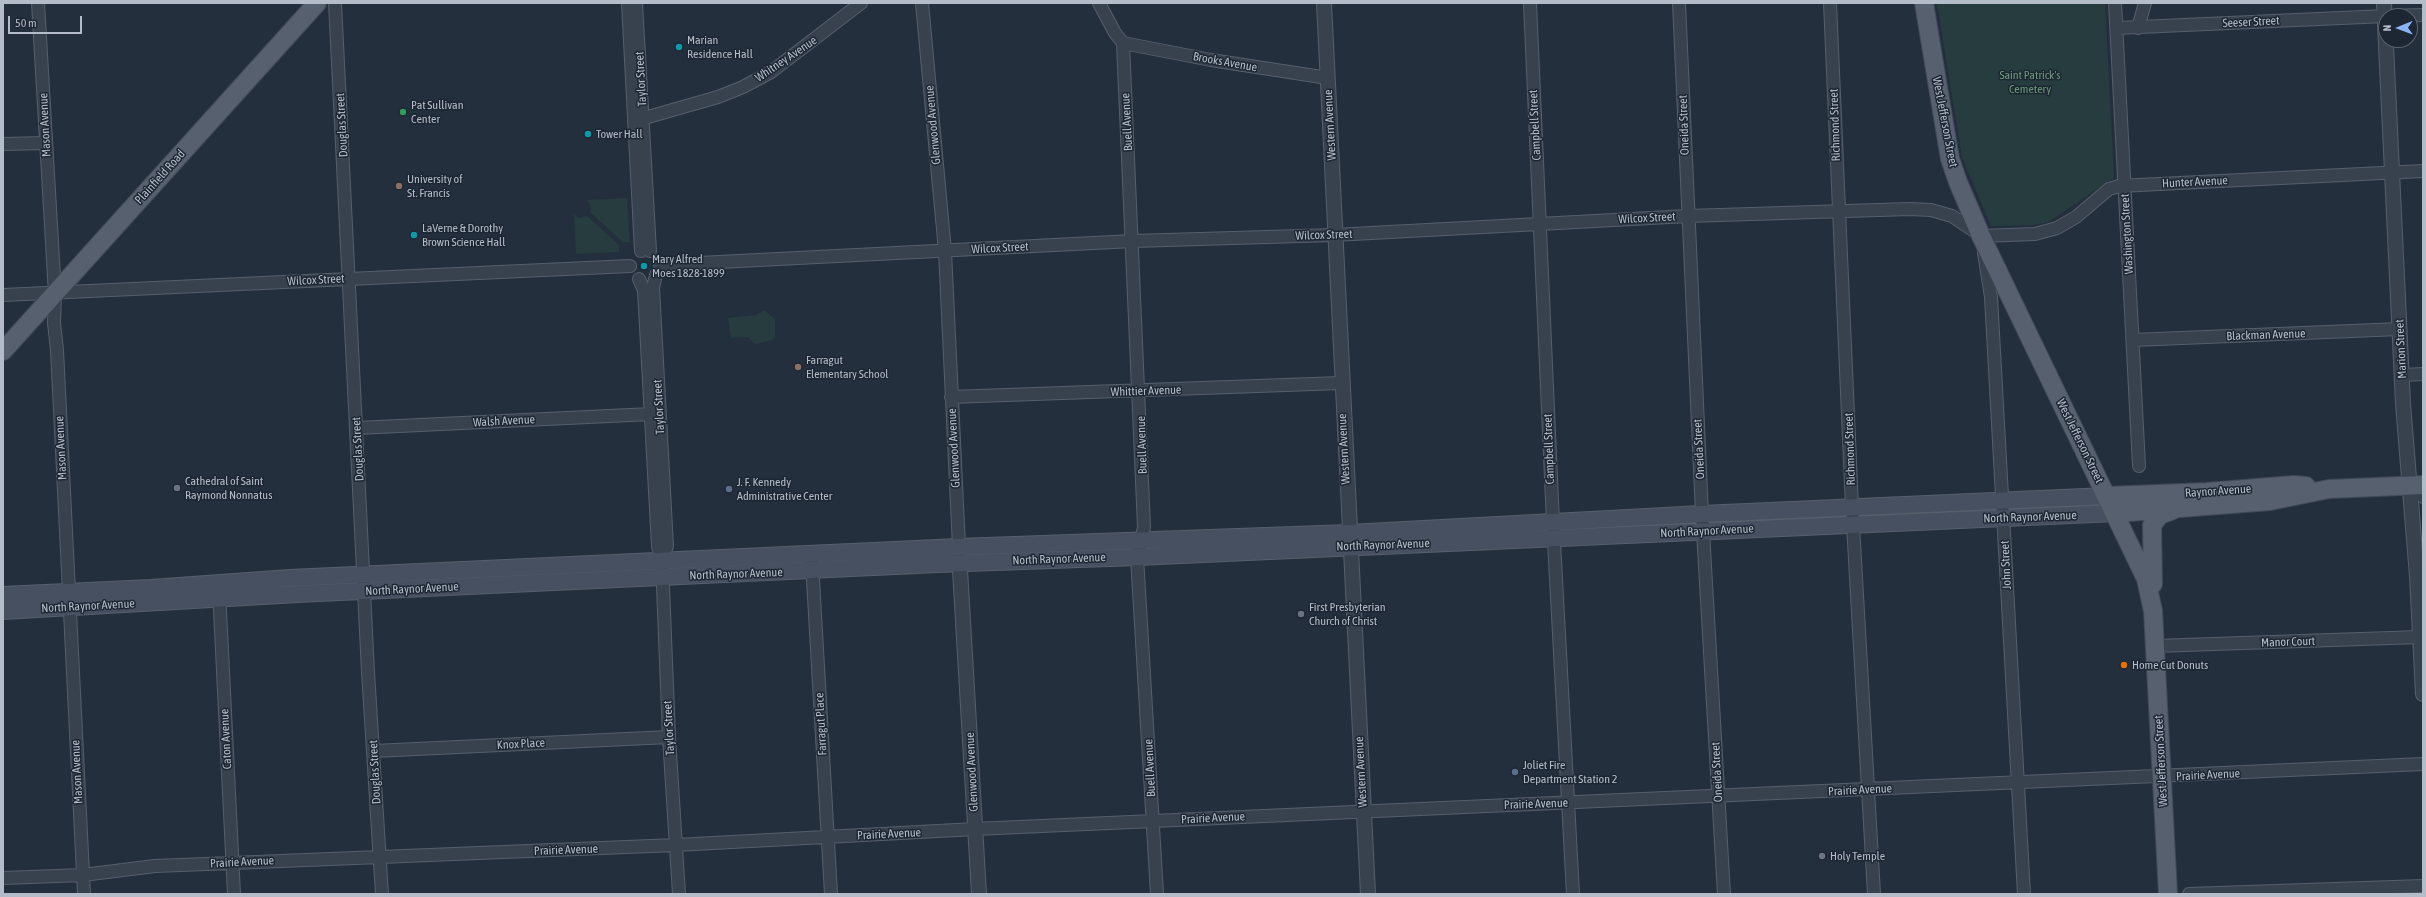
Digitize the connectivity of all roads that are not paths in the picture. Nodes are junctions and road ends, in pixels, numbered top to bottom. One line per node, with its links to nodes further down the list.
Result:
1 (38, 3): 23 (street, Mason Avenue)
2 (317, 3): 40 (main road, Plainfield Road)
3 (335, 3): 38 (street, Douglas Street)
4 (628, 3): 22 (street, Taylor Street)
5 (636, 3): 22 (street, Taylor Street)
6 (861, 3): 22 (street, Whitney Avenue)
7 (922, 3): 35 (street, Glenwood Avenue)
8 (1099, 3): 19 (street)
9 (1324, 3): 21 (street, Western Avenue)
10 (1530, 3): 30 (street, Campbell Street)
11 (1679, 3): 29 (street, Oneida Street)
12 (1830, 3): 28 (street, Richmond Street)
13 (1924, 3): 32 (main road, West Jefferson Street)
14 (2116, 3): 17 (street, Washington Street)
15 (2146, 3): 18 (street)
16 (2378, 13): 18 (street, Seeser Street)
17 (2117, 28): 18 (street, Seeser Street); 27 (street, Washington Street)
18 (2138, 28)
19 (1123, 42): 21 (street, Brooks Avenue); 33 (street, Buell Avenue)
20 (2387, 48): 26 (street, Marion Street)
21 (1328, 78): 31 (street, Western Avenue)
22 (639, 120): 34 (street, Taylor Street)
23 (46, 143): 24 (street); 40 (street, Mason Avenue)
24 (3, 144)
25 (2423, 171): 26 (street, Hunter Avenue)
26 (2392, 173): 27 (street, Hunter Avenue); 42 (street, Marion Street)
27 (2125, 186): 32 (street, Hunter Avenue); 43 (street, Washington Street)
28 (1839, 212): 29 (street, Wilcox Street); 32 (street, Wilcox Street); 58 (street, Richmond Street)
29 (1688, 216): 30 (street, Wilcox Street); 61 (street, Oneida Street)
30 (1540, 224): 31 (street, Wilcox Street); 64 (street, Campbell Street)
31 (1334, 235): 33 (street, Wilcox Street); 47 (street, Western Avenue)
32 (1981, 236): 55 (main road, West Jefferson Street); 57 (street, John Street)
33 (1133, 241): 35 (street, Wilcox Street); 48 (street, Buell Avenue)
34 (645, 251): 36 (street); 37 (street)
35 (945, 251): 37 (street, Wilcox Street); 49 (street, Glenwood Avenue)
36 (630, 266): 38 (street, Wilcox Street); 39 (street)
37 (658, 270): 39 (street); 71 (street, Taylor Street)
38 (349, 278): 40 (street, Wilcox Street); 51 (street, Douglas Street)
39 (639, 279): 50 (street, Taylor Street)
40 (55, 294): 41 (street, Wilcox Street); 44 (main road, Plainfield Road); 79 (street, Mason Avenue)
41 (3, 295)
42 (2400, 329): 43 (street, Blackman Avenue); 46 (street, Marion Street)
43 (2133, 340): 52 (street, Washington Street)
44 (3, 351)
45 (2423, 374): 46 (street)
46 (2402, 375): 53 (street, Marion Street)
47 (1341, 383): 48 (street, Whittier Avenue); 66 (street, Western Avenue)
48 (1140, 392): 49 (street, Whittier Avenue); 67 (street, Buell Avenue)
49 (951, 397): 69 (street, Glenwood Avenue)
50 (651, 414): 51 (street, Walsh Avenue); 71 (street, Taylor Street)
51 (357, 428): 74 (street, Douglas Street)
52 (2139, 466)
53 (2416, 485): 54 (main road, Raynor Avenue); 56 (street); 82 (street, Marion Street)
54 (2329, 489): 55 (main road, Raynor Avenue); 59 (main road, Raynor Avenue)
55 (2107, 496): 57 (main road, North Raynor Avenue); 60 (main road, West Jefferson Street)
56 (2423, 497)
57 (2002, 500): 58 (main road, North Raynor Avenue); 62 (street, John Street)
58 (1852, 507): 61 (main road, North Raynor Avenue); 63 (street, Richmond Street)
59 (2174, 509): 60 (main road, Raynor Avenue); 81 (main road)
60 (2116, 513): 62 (main road, North Raynor Avenue); 81 (main road, West Jefferson Street)
61 (1702, 514): 64 (main road, North Raynor Avenue); 65 (street, Oneida Street)
62 (2003, 518): 63 (main road, North Raynor Avenue); 89 (street, John Street)
63 (1853, 525): 65 (main road, North Raynor Avenue); 90 (street, Richmond Street)
64 (1553, 530): 65 (main road, North Raynor Avenue); 66 (main road, North Raynor Avenue); 92 (street, Campbell Street)
65 (1703, 531): 91 (street, Oneida Street)
66 (1349, 540): 67 (main road, North Raynor Avenue); 93 (street, Western Avenue)
67 (1138, 549): 69 (main road, North Raynor Avenue); 94 (street, Buell Avenue)
68 (811, 554): 69 (main road, North Raynor Avenue); 70 (main road, North Raynor Avenue); 72 (street, Farragut Place)
69 (959, 555): 72 (main road, North Raynor Avenue); 95 (street, Glenwood Avenue)
70 (735, 558): 71 (main road, North Raynor Avenue); 73 (main road)
71 (662, 561): 74 (main road, North Raynor Avenue); 75 (street, Taylor Street)
72 (812, 571): 73 (main road, North Raynor Avenue); 96 (street, Farragut Place)
73 (735, 574): 75 (main road, North Raynor Avenue)
74 (365, 575): 76 (main road, North Raynor Avenue); 77 (street, Douglas Street)
75 (662, 577): 77 (main road, North Raynor Avenue); 85 (street, Taylor Street)
76 (219, 591): 77 (main road, North Raynor Avenue); 79 (main road, North Raynor Avenue); 99 (street, Caton Avenue)
77 (365, 591): 86 (street, Douglas Street)
78 (3, 595): 79 (main road, North Raynor Avenue)
79 (69, 600): 80 (main road, North Raynor Avenue); 100 (street, Mason Avenue)
80 (3, 611)
81 (2153, 611): 83 (main road, West Jefferson Street)
82 (2420, 637): 83 (street, Manor Court); 84 (street, Marion Street)
83 (2155, 646): 88 (main road, West Jefferson Street)
84 (2423, 694)
85 (669, 737): 86 (street, Knox Place); 97 (street, Taylor Street)
86 (374, 751): 98 (street, Douglas Street)
87 (2423, 764): 88 (street, Prairie Avenue)
88 (2162, 777): 89 (street, Prairie Avenue); 115 (main road, West Jefferson Street)
89 (2018, 783): 90 (street, Prairie Avenue); 114 (street, John Street)
90 (1869, 790): 91 (street, Prairie Avenue); 113 (street, Richmond Street)
91 (1719, 796): 92 (street, Prairie Avenue); 112 (street, Oneida Street)
92 (1568, 803): 93 (street, Prairie Avenue); 111 (street, Campbell Street)
93 (1364, 812): 94 (street, Prairie Avenue); 110 (street, Western Avenue)
94 (1153, 821): 95 (street, Prairie Avenue); 109 (street, Buell Avenue)
95 (975, 829): 96 (street, Prairie Avenue); 108 (street, Glenwood Avenue)
96 (828, 837): 97 (street, Prairie Avenue); 107 (street, Farragut Place)
97 (676, 845): 98 (street, Prairie Avenue); 106 (street, Taylor Street)
98 (380, 858): 99 (street, Prairie Avenue); 105 (street, Douglas Street)
99 (232, 863): 100 (street, Prairie Avenue); 104 (street, Caton Avenue)
100 (83, 875): 101 (street, Prairie Avenue); 103 (street, Mason Avenue)
101 (3, 878)
102 (2423, 886): 116 (street)
103 (84, 894)
104 (234, 894)
105 (382, 894)
106 (679, 894)
107 (831, 894)
108 (979, 894)
109 (1158, 894)
110 (1368, 894)
111 (1573, 894)
112 (1724, 894)
113 (1874, 894)
114 (2024, 894)
115 (2168, 894)
116 (2189, 894)

